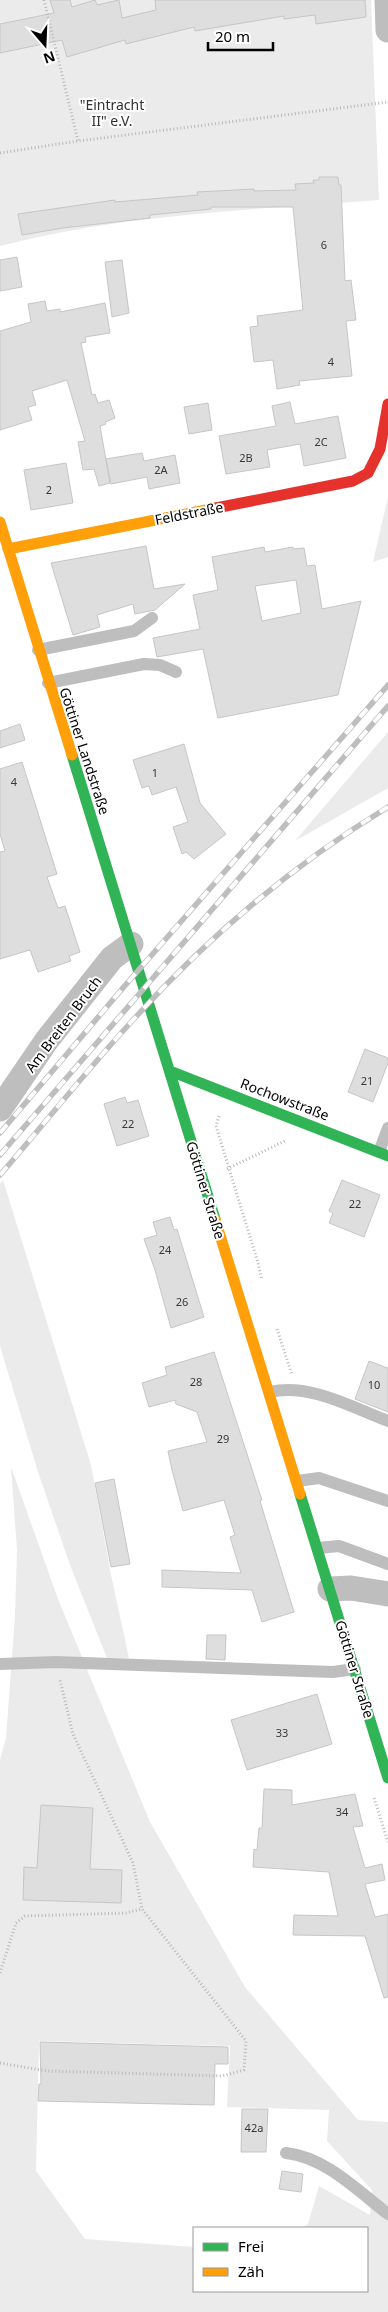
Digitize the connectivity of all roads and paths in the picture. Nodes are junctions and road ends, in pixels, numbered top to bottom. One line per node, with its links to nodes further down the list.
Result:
1 (44, 0): 5 (path)
2 (387, 0): 3 (street)
3 (388, 30)
4 (388, 102): 5 (path)
5 (78, 141): 6 (path)
6 (0, 153)
7 (388, 404): 9 (street, Feldstraße)
8 (0, 522): 9 (street, Göttiner Landstraße)
9 (8, 549): 11 (street, Göttiner Landstraße)
10 (152, 618): 11 (lane)
11 (38, 650): 13 (street, Göttiner Landstraße)
12 (176, 672): 13 (lane)
13 (48, 683): 14 (street, Göttiner Landstraße)
14 (131, 944): 15 (street, Göttiner Landstraße); 18 (street, Am Breiten Bruch)
15 (144, 988): 16 (street, Göttiner Straße)
16 (170, 1070): 17 (street, Rochowstraße); 23 (street, Göttiner Straße)
17 (225, 1092): 21 (street, Rochowstraße); 22 (path)
18 (0, 1109)
19 (388, 1128): 21 (lane)
20 (289, 1139): 22 (path)
21 (384, 1154)
22 (228, 1169): 23 (path); 24 (path)
23 (203, 1181): 27 (street, Göttiner Straße)
24 (264, 1289)
25 (276, 1327): 26 (path)
26 (296, 1389): 27 (lane); 28 (lane)
27 (270, 1392): 29 (street, Göttiner Straße)
28 (388, 1421)
29 (297, 1481): 30 (lane); 31 (street, Göttiner Straße)
30 (388, 1501)
31 (318, 1548): 32 (lane); 33 (street, Göttiner Straße)
32 (388, 1564)
33 (330, 1589): 34 (street); 37 (street, Göttiner Straße)
34 (388, 1594)
35 (56, 1662): 36 (lane); 37 (lane); 39 (path)
36 (0, 1664)
37 (355, 1669): 38 (street, Göttiner Straße)
38 (388, 1778)
39 (142, 1909): 40 (path); 41 (path)
40 (0, 1973)
41 (0, 2063)
42 (286, 2153): 43 (lane)
43 (388, 2214)

